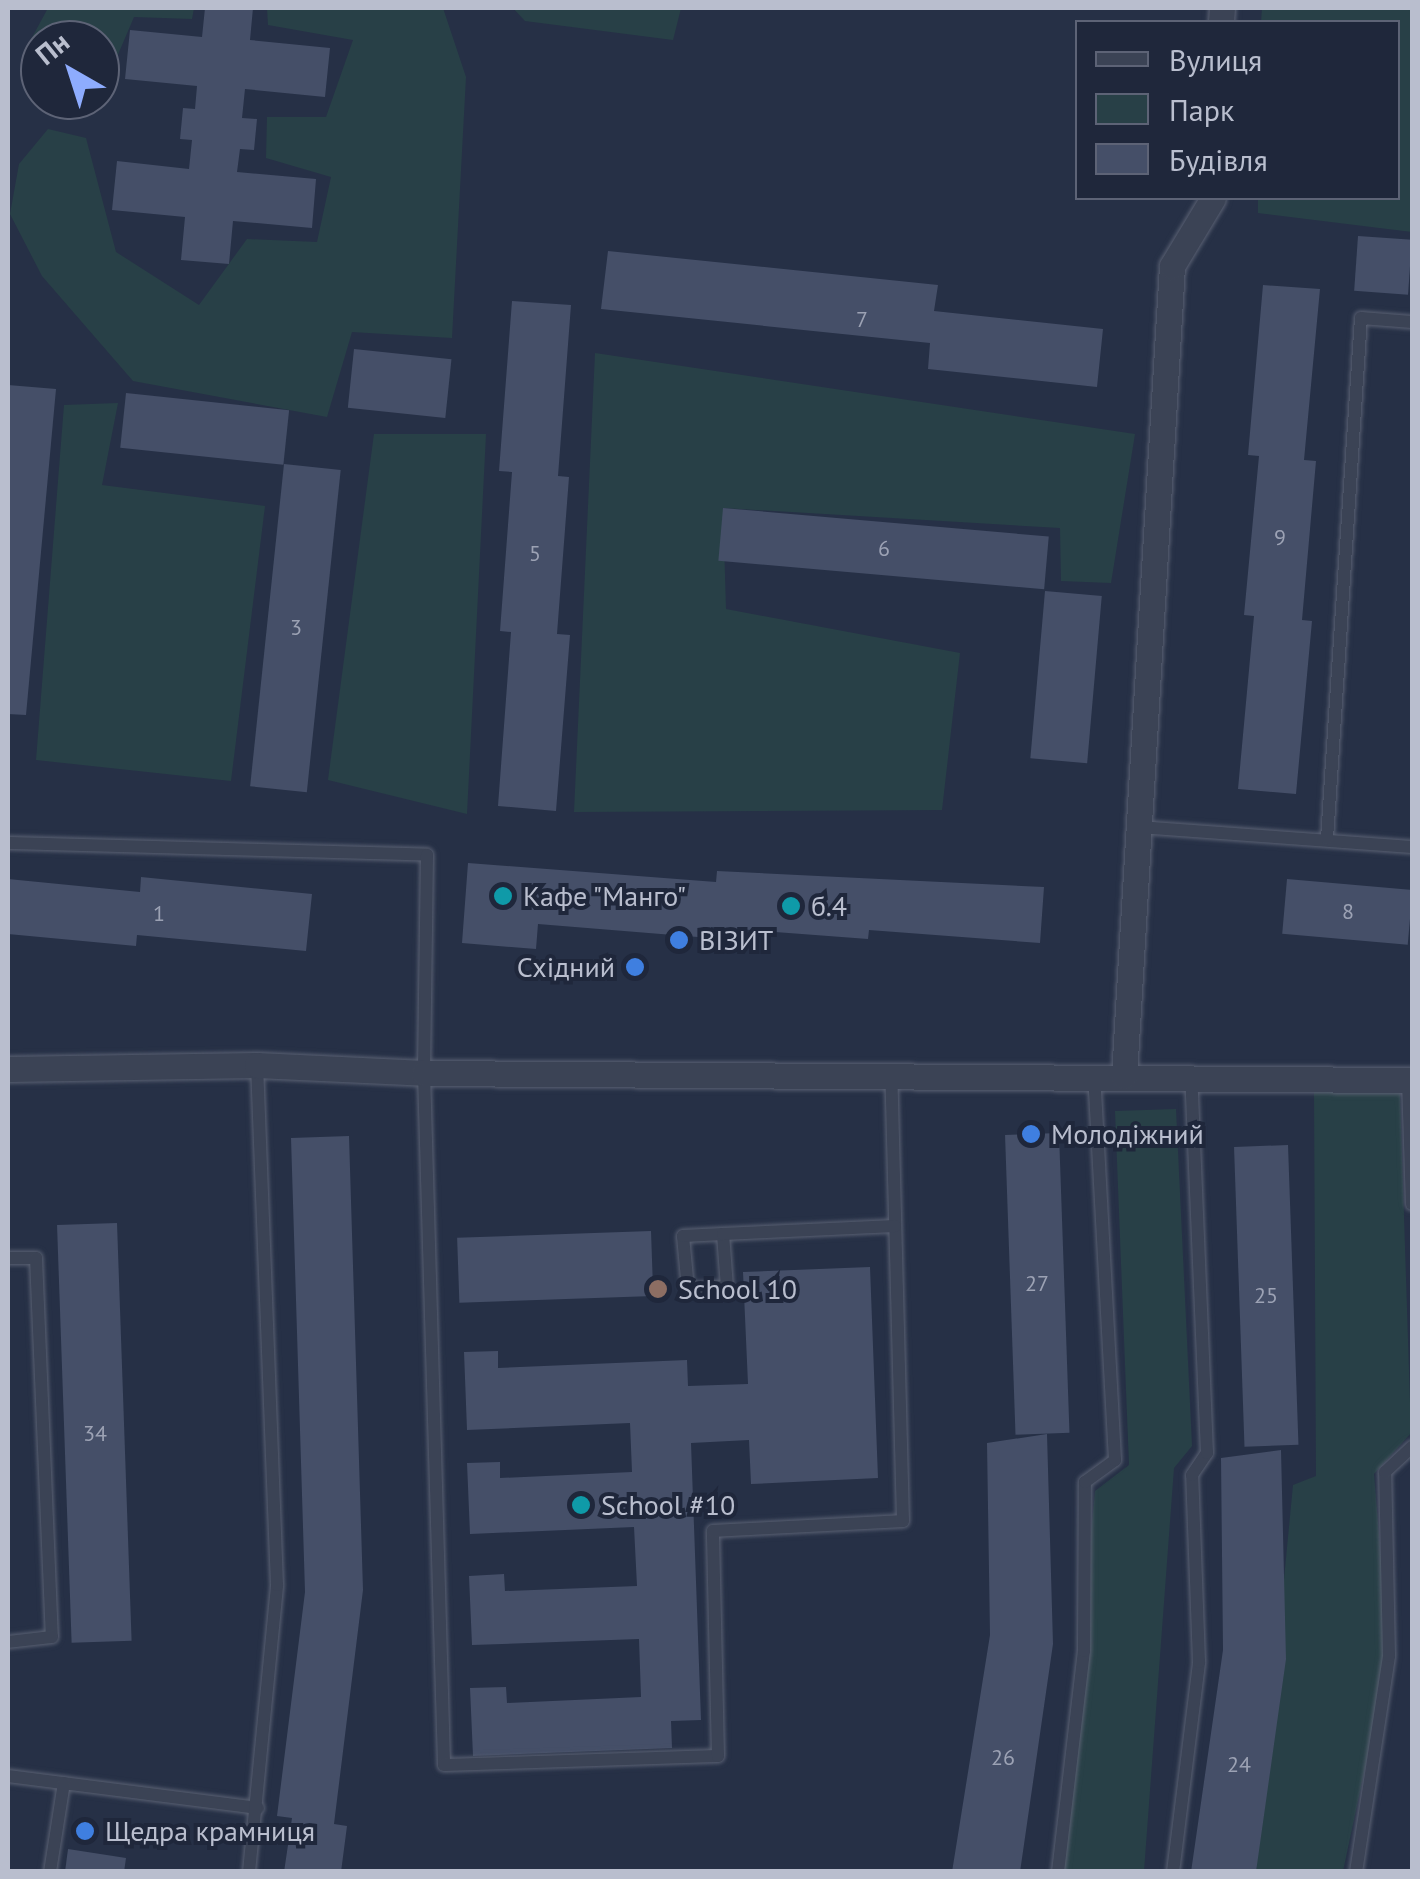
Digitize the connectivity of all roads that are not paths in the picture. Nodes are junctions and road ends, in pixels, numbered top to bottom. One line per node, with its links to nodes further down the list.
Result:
1 (1212, 200): 3 (street)
2 (1412, 322): 4 (lane)
3 (1138, 827): 4 (lane); 12 (street)
4 (1326, 840): 6 (lane)
5 (8, 842): 9 (lane)
6 (1412, 847)
7 (257, 1065): 8 (street); 9 (street); 23 (lane)
8 (8, 1069)
9 (424, 1072): 10 (street); 16 (lane)
10 (891, 1074): 11 (street); 16 (lane)
11 (1094, 1076): 12 (street); 26 (lane)
12 (1124, 1076): 13 (street)
13 (1191, 1077): 14 (street); 27 (lane)
14 (1410, 1080): 15 (lane)
15 (1412, 1204)
16 (895, 1226): 17 (lane)
17 (723, 1234): 17 (lane)
18 (8, 1258): 20 (lane)
19 (1412, 1448): 28 (lane)
20 (8, 1642)
21 (8, 1776): 22 (lane)
22 (64, 1783): 23 (lane); 24 (lane)
23 (258, 1808): 25 (lane)
24 (50, 1872)
25 (250, 1872)
26 (1058, 1872)
27 (1173, 1872)
28 (1356, 1872)

